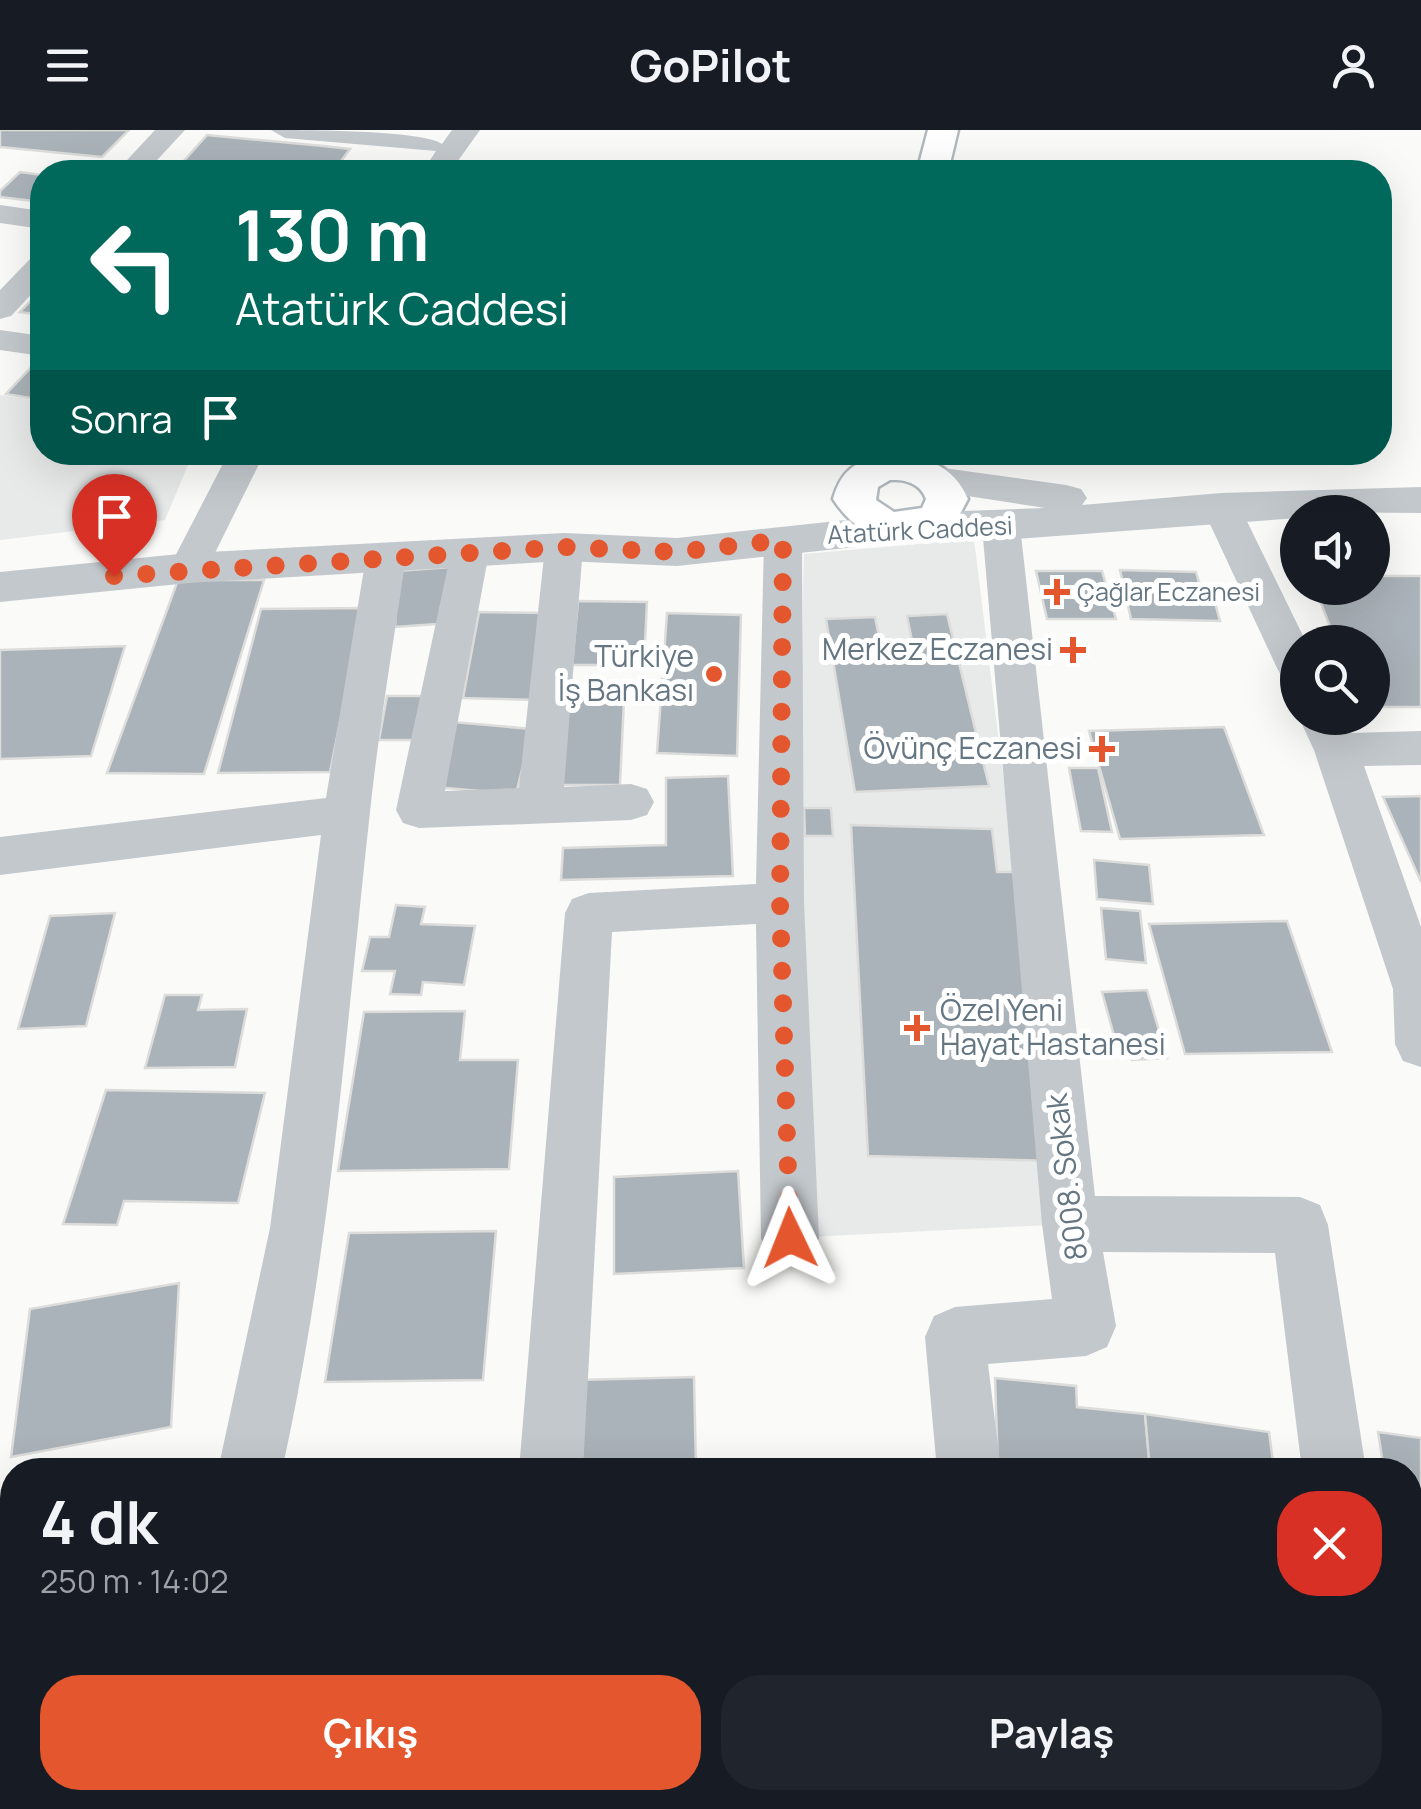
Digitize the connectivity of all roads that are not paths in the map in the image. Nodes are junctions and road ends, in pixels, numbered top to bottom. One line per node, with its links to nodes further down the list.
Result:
1 (171, 130): 6 (street)
2 (286, 130): 5 (street)
3 (466, 130): 5 (street)
4 (943, 130): 7 (main road)
5 (432, 159)
6 (142, 160)
7 (935, 160)
8 (0, 214): 9 (street)
9 (30, 218)
10 (30, 278): 11 (street)
11 (0, 309)
12 (0, 340): 13 (street)
13 (30, 344)
14 (240, 465): 26 (street)
15 (930, 468): 16 (main road); 19 (street); 21 (main road)
16 (860, 475): 21 (main road); 23 (street)
17 (1421, 500): 18 (street, Atatürk Caddesi)
18 (1221, 506): 19 (street, Atatürk Caddesi); 28 (street)
19 (1168, 512): 20 (street, Atatürk Caddesi)
20 (1001, 526): 21 (street, Atatürk Caddesi); 38 (street, 8008. Sokak)
21 (912, 527): 22 (street, Atatürk Caddesi)
22 (783, 540): 23 (street, Atatürk Caddesi); 36 (street)
23 (564, 547): 24 (street, Atatürk Caddesi); 33 (street)
24 (470, 552): 25 (street, Atatürk Caddesi); 33 (street)
25 (386, 557): 26 (street, Atatürk Caddesi); 34 (street)
26 (188, 568): 27 (street, Atatürk Caddesi)
27 (0, 587)
28 (1280, 630)
29 (1328, 735): 37 (street)
30 (1335, 735): 31 (street)
31 (1421, 748)
32 (631, 802): 33 (street)
33 (540, 805)
34 (346, 814): 35 (street); 40 (street)
35 (0, 856)
36 (780, 902): 39 (street); 41 (street)
37 (1421, 1044)
38 (1070, 1224): 42 (street, 8008. Sokak); 43 (street)
39 (790, 1238)
40 (253, 1458)
41 (552, 1458)
42 (968, 1458)
43 (1332, 1458)

